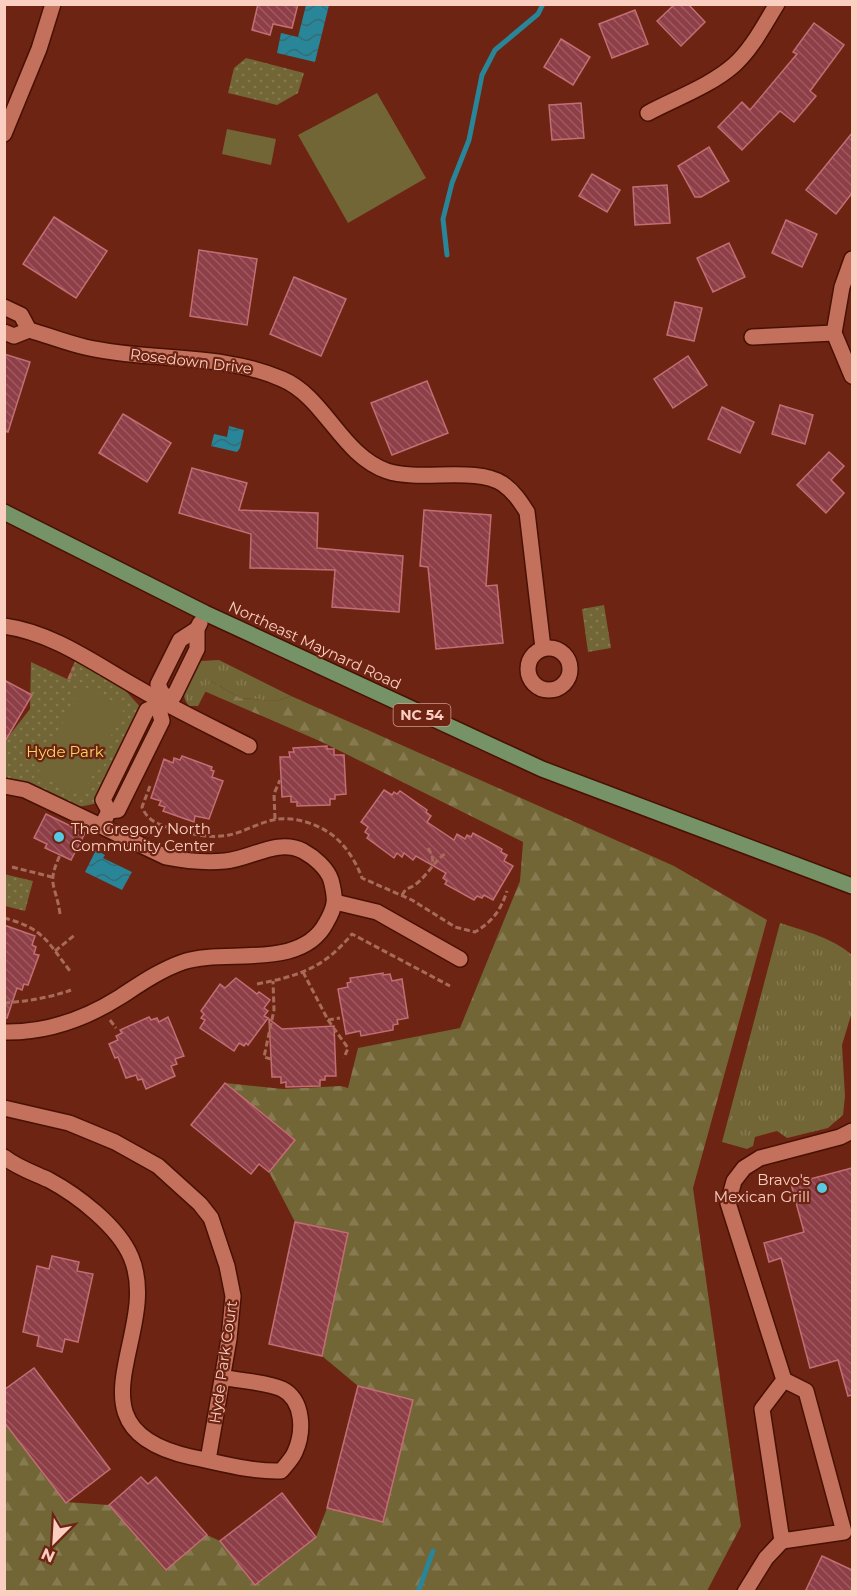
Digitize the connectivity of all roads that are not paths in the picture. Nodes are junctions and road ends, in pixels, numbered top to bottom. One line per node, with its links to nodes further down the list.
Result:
1 (53, 4): 4 (street)
2 (777, 4): 3 (street)
3 (648, 113)
4 (4, 134)
5 (852, 260): 9 (street)
6 (4, 307): 7 (street, Rosedown Drive)
7 (29, 330): 8 (street, Rosedown Drive); 15 (street, Rosedown Drive)
8 (4, 332)
9 (834, 333): 10 (street); 11 (street)
10 (752, 338)
11 (852, 376)
12 (4, 512): 13 (main road, Northeast Maynard Road / NC 54)
13 (205, 613): 16 (street); 20 (main road, Northeast Maynard Road / NC 54)
14 (4, 626): 16 (street)
15 (543, 648)
16 (161, 701): 17 (street); 19 (street)
17 (249, 746)
18 (4, 786): 19 (street)
19 (106, 817): 21 (street)
20 (852, 886)
21 (335, 902): 22 (street); 23 (street)
22 (460, 959)
23 (4, 1032)
24 (4, 1108): 27 (street, Hyde Park Court)
25 (852, 1131): 28 (street)
26 (4, 1157): 29 (street)
27 (222, 1377): 29 (street, Hyde Park Court); 29 (street)
28 (784, 1380): 30 (street); 30 (street)
29 (208, 1460)
30 (782, 1541): 31 (street)
31 (745, 1592)

